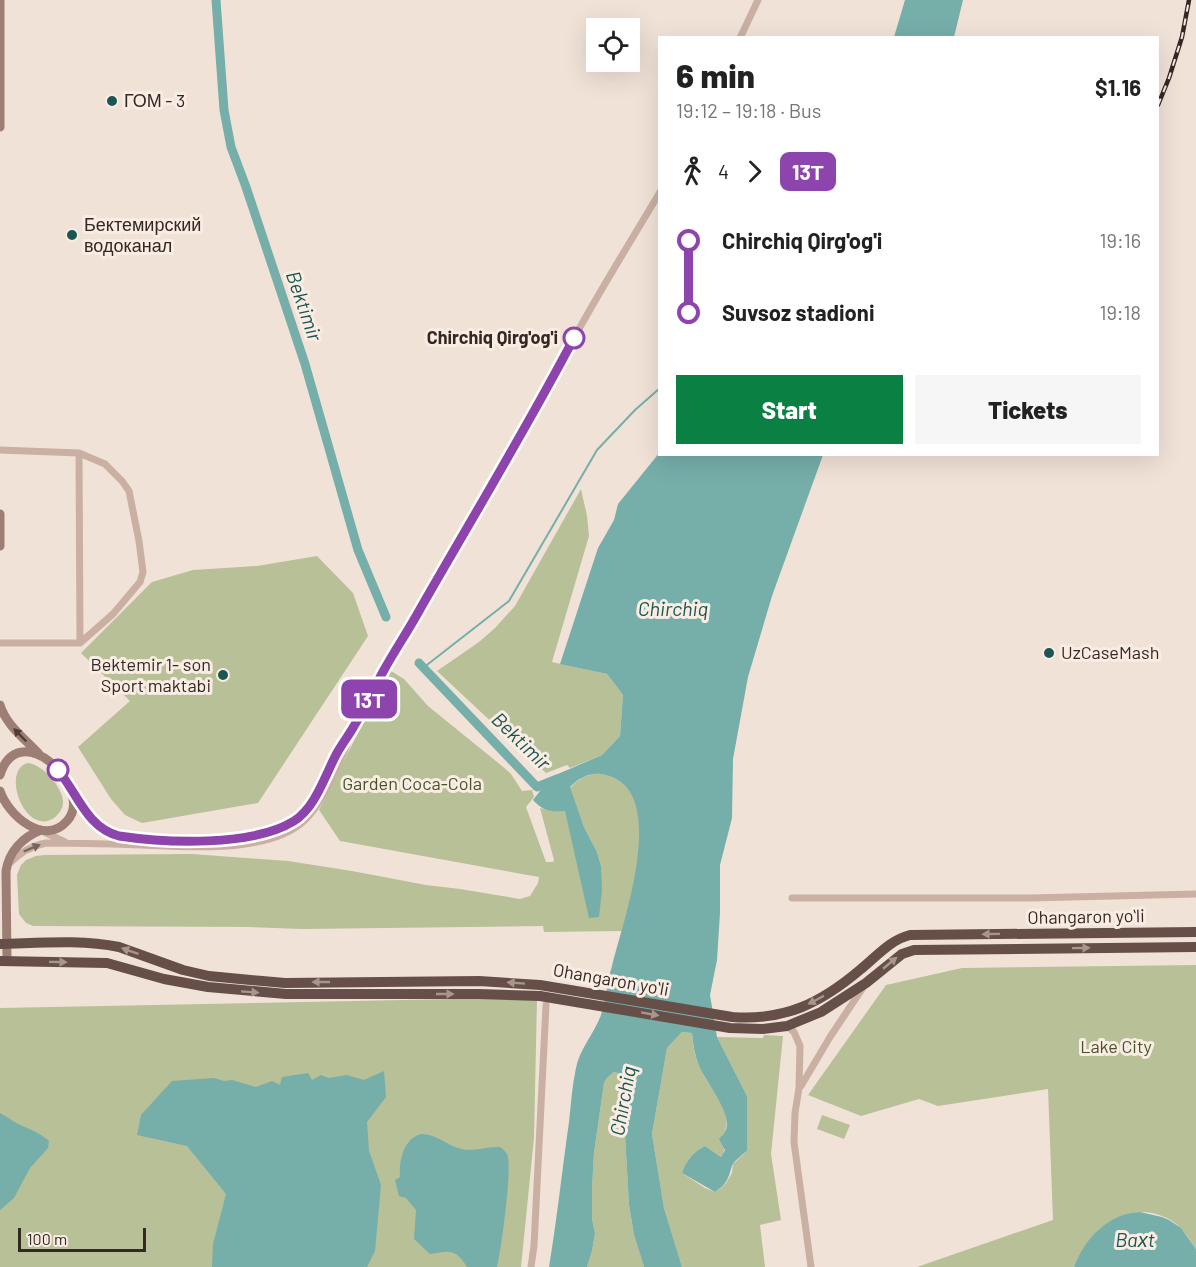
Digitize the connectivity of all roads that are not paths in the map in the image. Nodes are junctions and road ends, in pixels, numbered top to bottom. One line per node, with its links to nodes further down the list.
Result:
1 (0, 0): 4 (main road)
2 (758, 0): 3 (street)
3 (741, 36)
4 (0, 60): 5 (main road)
5 (0, 127)
6 (658, 195): 14 (street)
7 (0, 450): 8 (street)
8 (79, 453): 12 (street); 12 (street)
9 (0, 514): 10 (main road)
10 (0, 546)
11 (0, 643): 12 (street)
12 (80, 643)
13 (0, 705): 15 (main road, one-way to 13)
14 (355, 724): 18 (street); 20 (street)
15 (41, 755): 16 (main road); 18 (main road)
16 (0, 776)
17 (0, 791): 19 (main road)
18 (72, 791): 19 (main road)
19 (41, 830): 20 (street); 21 (main road)
20 (67, 843): 21 (street, one-way to 20)
21 (6, 871): 25 (main road)
22 (1196, 894): 23 (street)
23 (792, 898)
24 (1196, 932): 31 (highway, Ohangaron yoʻli, one-way to 31)
25 (3, 944): 27 (main road); 29 (highway, Ohangaron yoʻli, one-way to 25)
26 (1196, 947): 28 (highway, Ohangaron yoʻli, one-way to 26)
27 (3, 961): 29 (highway, Ohangaron yoʻli, one-way to 29)
28 (866, 983): 32 (highway, Ohangaron yoʻli); 33 (street)
29 (594, 999): 31 (highway, Ohangaron yoʻli)
30 (546, 1005): 34 (street)
31 (731, 1023): 32 (highway, Ohangaron yoʻli)
32 (787, 1026): 33 (street)
33 (799, 1088): 35 (street)
34 (531, 1267)
35 (811, 1267)

